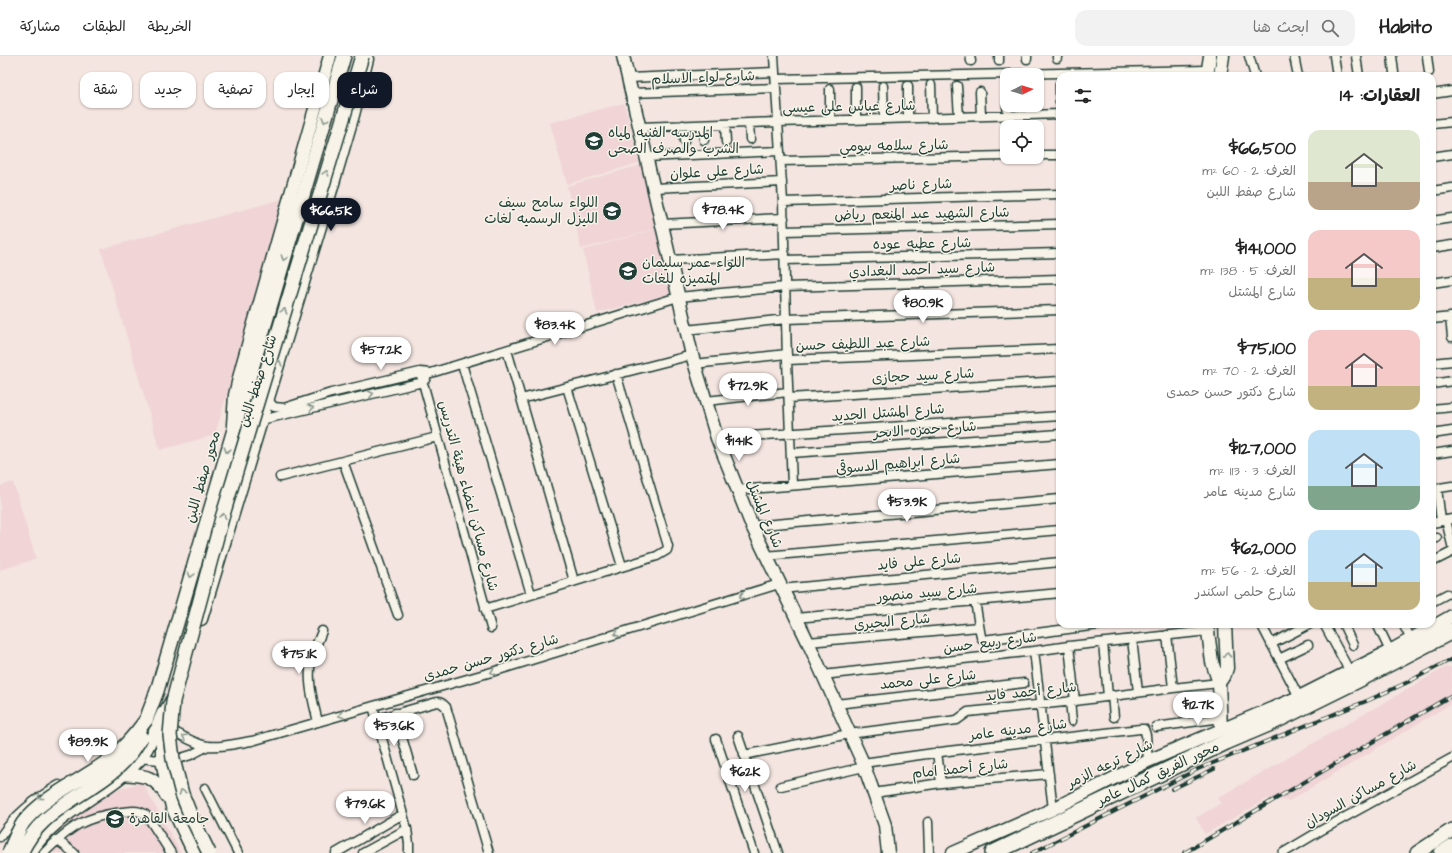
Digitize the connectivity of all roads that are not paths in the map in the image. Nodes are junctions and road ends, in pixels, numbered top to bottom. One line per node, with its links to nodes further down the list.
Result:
1 (330, 56): 119 (street)
2 (344, 56): 119 (main road, محور صفط اللبن, one-way to 119)
3 (362, 56): 246 (main road, one-way to 3, bridge)
4 (368, 56): 113 (street, شارع صفط اللبن, one-way to 4)
5 (623, 56): 25 (street, شارع المشتل)
6 (775, 56): 24 (street)
7 (1210, 56): 15 (street)
8 (1223, 56): 16 (street)
9 (1250, 56): 17 (street)
10 (1294, 56): 18 (street)
11 (1334, 56): 19 (street)
12 (1356, 56): 20 (street)
13 (1392, 56): 21 (street)
14 (1427, 56): 22 (street)
15 (1207, 72)
16 (1221, 72)
17 (1254, 72)
18 (1297, 72)
19 (1336, 72)
20 (1358, 72)
21 (1394, 72)
22 (1429, 72)
23 (1056, 74): 24 (street)
24 (776, 76): 25 (street); 31 (street)
25 (628, 78): 35 (street, شارع المشتل)
26 (931, 85): 44 (street)
27 (883, 86): 45 (street)
28 (908, 86): 43 (street)
29 (957, 86): 42 (street)
30 (856, 87): 47 (street)
31 (776, 88): 35 (street, شارع لواء الاسلام); 48 (street)
32 (830, 89): 46 (street)
33 (1452, 91): 36 (street)
34 (980, 92): 40 (street)
35 (632, 93): 55 (street, شارع المشتل)
36 (1436, 93)
37 (1008, 112): 41 (street)
38 (1056, 114): 39 (street, شارع عباس على عيسى)
39 (1030, 115): 41 (street, شارع عباس على عيسى)
40 (981, 116): 41 (street, شارع عباس على عيسى); 42 (street, شارع عباس على عيسى)
41 (1008, 116)
42 (958, 117): 44 (street, شارع عباس على عيسى)
43 (908, 118): 44 (street, شارع عباس على عيسى); 45 (street, شارع عباس على عيسى)
44 (932, 118)
45 (884, 119): 47 (street, شارع عباس على عيسى)
46 (830, 120): 47 (street, شارع عباس على عيسى); 48 (street, شارع عباس على عيسى)
47 (856, 120)
48 (778, 122): 50 (street, شارع عباس على عيسى); 60 (street)
49 (1452, 122): 53 (street)
50 (749, 123): 52 (street, شارع عباس على عيسى); 56 (street)
51 (704, 124): 52 (street, شارع عباس على عيسى); 54 (street, شارع عباس على عيسى); 57 (street)
52 (725, 124): 59 (street)
53 (1436, 124)
54 (683, 125): 55 (street, شارع عباس على عيسى); 58 (street)
55 (640, 127): 66 (street, شارع المشتل)
56 (750, 139)
57 (704, 140)
58 (684, 141)
59 (726, 142)
60 (780, 151): 66 (street); 67 (street)
61 (1056, 154): 63 (street)
62 (1452, 154): 65 (street)
63 (1044, 155)
64 (1000, 156): 67 (street, شارع سلامه بيومي)
65 (1436, 156)
66 (646, 157): 69 (street, شارع المشتل)
67 (781, 161): 68 (street)
68 (782, 182): 69 (street, شارع على علوان); 73 (street)
69 (654, 188): 77 (street, شارع المشتل)
70 (1452, 188): 71 (street)
71 (1436, 190)
72 (1056, 194): 73 (street, شارع ناصر)
73 (783, 202): 74 (street)
74 (784, 218): 77 (street); 79 (street)
75 (1452, 218): 76 (street)
76 (1436, 220)
77 (662, 224): 84 (street, شارع المشتل)
78 (1056, 224): 79 (street, شارع الشهيد عبد المنعم رياض)
79 (784, 231): 83 (street)
80 (1452, 245): 81 (street)
81 (1436, 247)
82 (1056, 253): 83 (street, شارع عطيه عوده)
83 (785, 257): 84 (street, شارع عطيه عوده); 88 (street)
84 (670, 260): 89 (street, شارع المشتل)
85 (1056, 279): 88 (street, شارع سيد احمد البغدادي)
86 (1452, 280): 87 (street)
87 (1436, 282)
88 (785, 287): 89 (street, شارع سيد احمد البغدادي); 92 (street)
89 (676, 298): 94 (street, شارع المشتل); 97 (street, شارع سيد احمد البغدادي)
90 (1056, 310): 92 (street)
91 (1451, 317): 93 (street); 95 (street)
92 (786, 318): 94 (street); 98 (street)
93 (1436, 319)
94 (686, 330): 99 (street, شارع المشتل)
95 (1452, 337)
96 (1056, 349): 98 (street, شارع عبد اللطيف حسن)
97 (507, 350): 102 (street, شارع سيد احمد البغدادي); 112 (street)
98 (787, 357): 99 (street, شارع عبد اللطيف حسن); 111 (street)
99 (693, 359): 105 (street, شارع عبد اللطيف حسن); 114 (street, شارع المشتل)
100 (1452, 361): 101 (street)
101 (1436, 363)
102 (462, 364): 104 (street, شارع سيد احمد البغدادي); 151 (street)
103 (420, 372): 104 (street); 108 (street, شارع مساكن اعضاء هيئة التدريس); 113 (street)
104 (431, 373): 108 (street)
105 (616, 374): 110 (street, شارع عبد اللطيف حسن); 147 (street)
106 (1056, 381): 111 (street, شارع سيد حجازى)
107 (1452, 381): 109 (street)
108 (423, 382): 118 (street, one-way to 108); 124 (street, شارع مساكن اعضاء هيئة التدريس)
109 (1436, 383)
110 (567, 387): 112 (street, شارع عبد اللطيف حسن); 147 (street)
111 (788, 395): 114 (street, شارع سيد حجازى); 120 (street)
112 (520, 399): 148 (street)
113 (268, 400): 118 (street, شارع صفط اللبن)
114 (706, 401): 125 (street, شارع المشتل)
115 (1452, 407): 116 (street)
116 (1436, 409)
117 (1056, 416): 120 (street, شارع المشتل الجديد)
118 (261, 420): 200 (street, شارع صفط اللبن)
119 (233, 432): 204 (main road, محور صفط اللبن, one-way to 204)
120 (790, 432): 125 (street, شارع المشتل الجديد); 127 (street)
121 (1452, 432): 123 (street)
122 (1056, 434): 127 (street, شارع حمزه الابحر)
123 (1436, 434)
124 (437, 437): 129 (street); 155 (street, شارع مساكن اعضاء هيئة التدريس)
125 (718, 438): 135 (street, شارع المشتل)
126 (1452, 451): 128 (street)
127 (791, 453): 132 (street)
128 (1436, 453)
129 (343, 461): 131 (street); 156 (street)
130 (1056, 464): 132 (street, شارع ابراهيم الدسوقى)
131 (280, 477)
132 (792, 486): 135 (street, شارع ابراهيم الدسوقى)
133 (1452, 486): 134 (street)
134 (1436, 489)
135 (737, 490): 140 (street, شارع المشتل)
136 (1056, 500): 140 (street)
137 (1436, 506): 138 (street)
138 (1446, 520): 139 (street); 142 (street)
139 (1436, 521)
140 (752, 526): 144 (street, شارع المشتل)
141 (1056, 530): 144 (street)
142 (1452, 545)
143 (1452, 552): 145 (street)
144 (765, 556): 149 (street, شارع المشتل)
145 (1436, 560)
146 (1056, 562): 149 (street, شارع على فايد)
147 (622, 566): 148 (street)
148 (574, 581): 151 (street)
149 (780, 586): 158 (street, شارع المشتل); 199 (street, شارع دكتور حسن حمدى, one-way to 199)
150 (1056, 593): 154 (street, شارع سيد منصور)
151 (532, 594): 155 (street)
152 (1447, 594): 153 (street)
153 (1436, 600)
154 (975, 601): 158 (street, شارع سيد منصور); 161 (street)
155 (485, 609): 160 (street, شارع مساكن اعضاء هيئة التدريس)
156 (398, 615)
157 (1452, 616): 159 (street, شارع ترعه الزمر)
158 (796, 618): 179 (street, شارع المشتل)
159 (1436, 623)
160 (491, 628)
161 (979, 628): 162 (street); 179 (street, شارع البحيري)
162 (1076, 628)
163 (1202, 628): 175 (street, شارع ربيع حسن)
164 (1207, 628): 191 (street)
165 (1225, 628): 191 (street, one-way to 165)
166 (1263, 628): 181 (street)
167 (1300, 628): 181 (street)
168 (1326, 628): 188 (street)
169 (1345, 628): 183 (street)
170 (1379, 628): 186 (street)
171 (1405, 628): 177 (street)
172 (1427, 628): 177 (street, شارع ترعه الزمر)
173 (322, 631): 206 (street)
174 (1452, 631): 257 (highway, محور الفريق كمال عامر)
175 (1167, 635): 176 (street, شارع ربيع حسن); 192 (street)
176 (1132, 639): 180 (street, شارع ربيع حسن); 193 (street)
177 (1411, 639): 186 (street, شارع ترعه الزمر)
178 (1452, 640): 258 (highway, محور الفريق كمال عامر)
179 (808, 642): 189 (street, شارع المشتل)
180 (1103, 643): 184 (street, شارع ربيع حسن); 194 (street)
181 (1271, 644): 187 (street)
182 (1308, 645): 187 (street)
183 (1353, 645)
184 (1069, 646): 185 (street, شارع ربيع حسن); 196 (street)
185 (1034, 651): 189 (street, شارع ربيع حسن); 198 (street)
186 (1390, 651): 188 (street, شارع ترعه الزمر)
187 (1279, 659): 195 (street)
188 (1350, 672): 195 (street, شارع ترعه الزمر)
189 (823, 675): 197 (street, شارع المشتل)
190 (1024, 683): 197 (street, شارع على محمد)
191 (1218, 683): 192 (street, شارع أحمد فايد); 207 (street)
192 (1173, 688): 193 (street, شارع أحمد فايد)
193 (1138, 692): 194 (street, شارع أحمد فايد)
194 (1110, 696): 196 (street, شارع أحمد فايد); 202 (street)
195 (1299, 697): 207 (street, شارع ترعه الزمر)
196 (1073, 701): 198 (street, شارع أحمد فايد); 205 (street)
197 (836, 704): 210 (street, شارع المشتل)
198 (1041, 704): 210 (street, شارع أحمد فايد); 213 (street)
199 (373, 706): 203 (street); 206 (street, شارع دكتور حسن حمدى, one-way to 206)
200 (165, 712): 208 (street, شارع صفط اللبن); 217 (street, شارع صفط اللبن)
201 (395, 713): 203 (street); 225 (street); 251 (street)
202 (1114, 717)
203 (376, 719): 232 (street)
204 (146, 720): 239 (main road, محور صفط اللبن, bridge); 240 (main road, bridge)
205 (1072, 721)
206 (318, 722): 214 (street, شارع دكتور حسن حمدى)
207 (1221, 724): 209 (street); 220 (street, شارع ترعه الزمر)
208 (164, 725): 214 (street, شارع دكتور حسن حمدى, one-way to 208); 219 (street, شارع صفط اللبن)
209 (1156, 727)
210 (849, 734): 216 (street, شارع أحمد فايد); 221 (street, شارع المشتل)
211 (738, 736): 216 (street)
212 (716, 739): 252 (street)
213 (1045, 739): 215 (street, شارع مدينه عامر); 220 (street, شارع مدينه عامر); 223 (street)
214 (208, 746): 219 (street, شارع دكتور حسن حمدى)
215 (937, 752): 221 (street, شارع مدينه عامر); 226 (street)
216 (744, 755): 253 (street)
217 (140, 758): 219 (street, شارع دكتور حسن حمدى); 222 (street, شارع دكتور حسن حمدى); 224 (street, شارع صفط اللبن)
218 (1452, 758): 259 (street, شارع مساكن السودان)
219 (162, 760): 230 (street, شارع صفط اللبن)
220 (1148, 761): 231 (street, شارع ترعه الزمر)
221 (863, 765): 227 (street, شارع مدينه عامر); 229 (street, شارع المشتل)
222 (92, 772): 224 (street); 236 (street, شارع دكتور حسن حمدى, one-way to 236)
223 (1049, 774): 226 (street, شارع أحمد امام); 231 (street)
224 (122, 775): 230 (street); 241 (street, شارع صفط اللبن)
225 (413, 775)
226 (941, 783): 229 (street, شارع أحمد امام)
227 (781, 786)
228 (205, 788): 247 (street)
229 (874, 793): 254 (street, شارع المشتل)
230 (172, 806): 245 (street)
231 (1053, 809): 256 (street, شارع ترعه الزمر)
232 (404, 814): 234 (street); 248 (street)
233 (928, 822): 255 (street)
234 (407, 828): 249 (street); 250 (street)
235 (1452, 830): 260 (main road)
236 (0, 837)
237 (57, 840): 242 (street); 243 (street); 244 (street)
238 (1452, 846): 261 (main road)
239 (9, 853)
240 (21, 853)
241 (30, 853)
242 (44, 853)
243 (74, 853)
244 (171, 853)
245 (194, 853)
246 (209, 853)
247 (238, 853)
248 (336, 853)
249 (363, 853)
250 (409, 853)
251 (489, 853)
252 (754, 853)
253 (778, 853)
254 (888, 853)
255 (930, 853)
256 (953, 853)
257 (993, 853)
258 (1011, 853)
259 (1284, 853)
260 (1417, 853)
261 (1441, 853)

